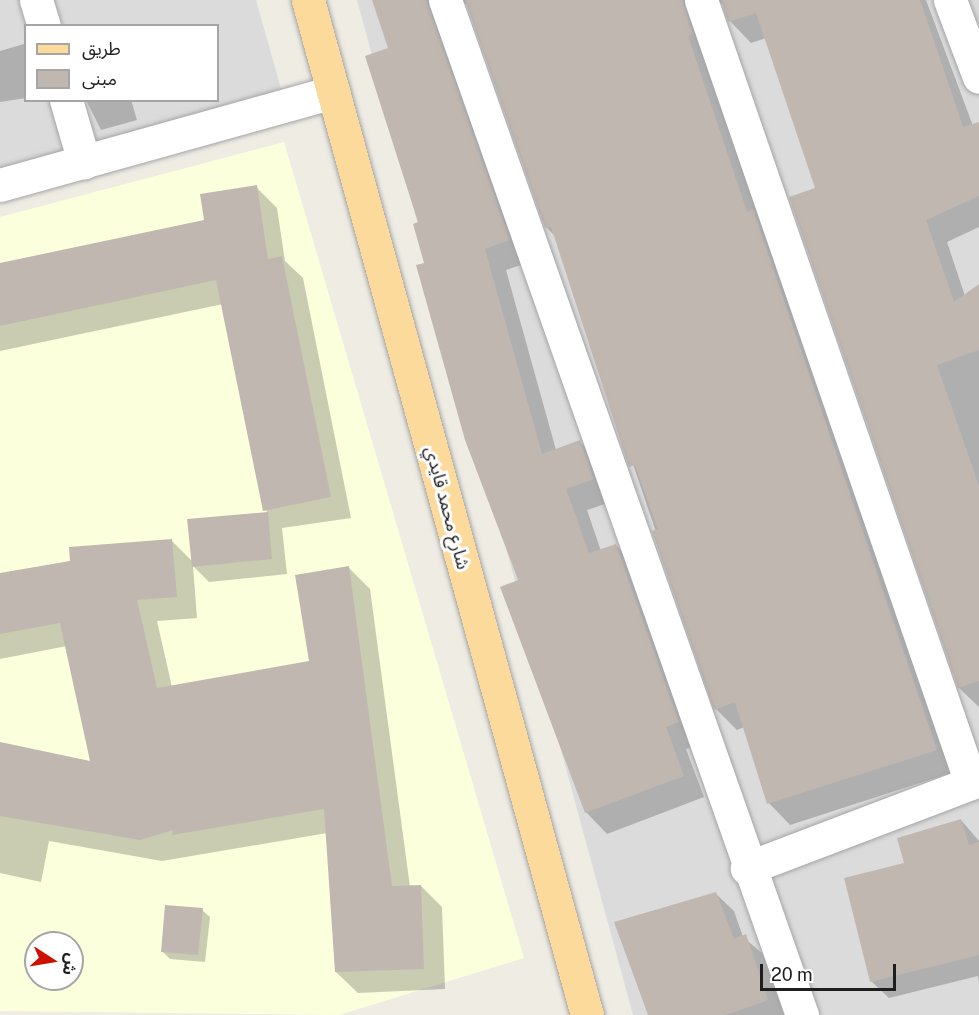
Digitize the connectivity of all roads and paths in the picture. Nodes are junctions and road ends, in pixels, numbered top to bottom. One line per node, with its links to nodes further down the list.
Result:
1 (36, 0): 6 (street)
2 (308, 0): 8 (main road, شارع محمد قايدي)
3 (445, 0): 12 (street)
4 (701, 0): 12 (street)
5 (950, 0): 7 (street)
6 (43, 24)
7 (979, 77)
8 (333, 93): 10 (street); 13 (main road, شارع محمد قايدي)
9 (67, 102): 10 (street)
10 (84, 162): 11 (street)
11 (0, 185)
12 (747, 867): 14 (street)
13 (587, 1015)
14 (802, 1015)

